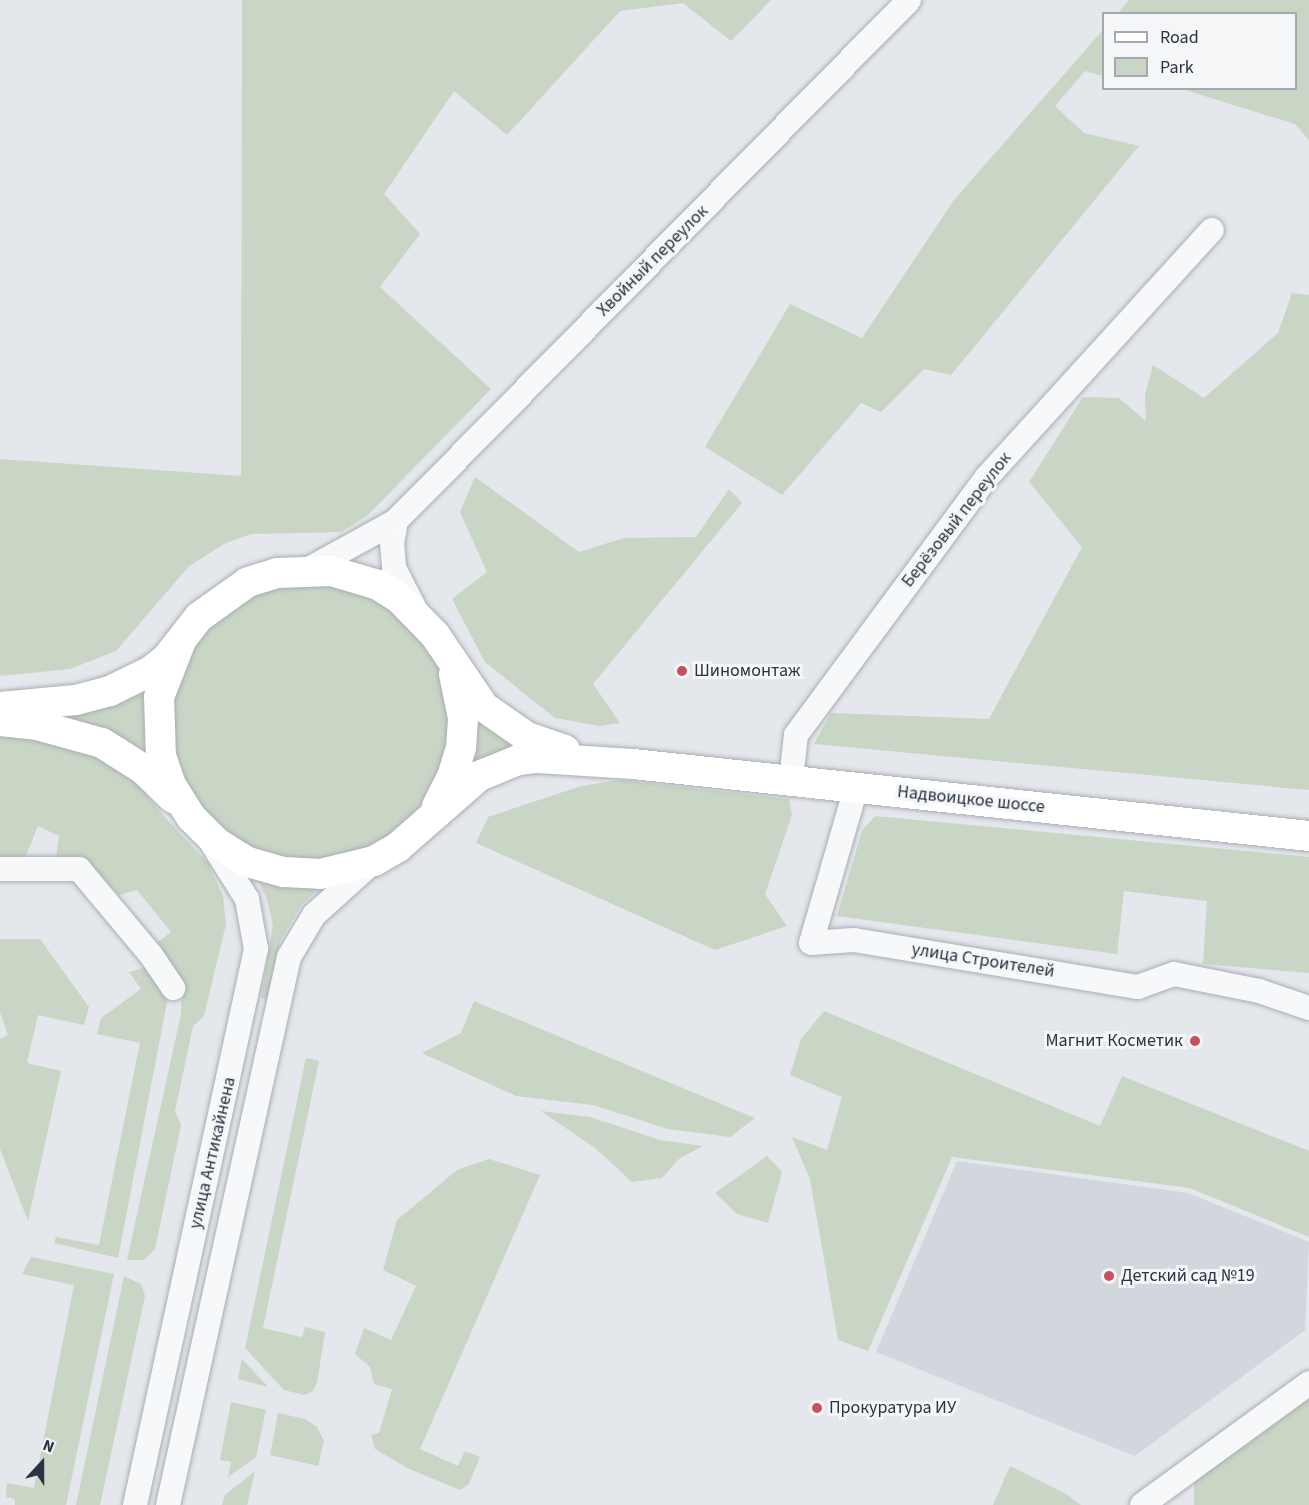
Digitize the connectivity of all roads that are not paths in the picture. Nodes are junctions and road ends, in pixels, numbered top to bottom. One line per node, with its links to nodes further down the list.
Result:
1 (909, 0): 3 (street, Хвойный переулок)
2 (1212, 230): 11 (street, Берёзовый переулок)
3 (396, 521): 4 (street, Хвойный переулок); 5 (street)
4 (307, 570): 5 (main road); 6 (main road)
5 (417, 614): 7 (main road)
6 (181, 641): 8 (main road); 13 (main road)
7 (449, 660): 10 (main road); 14 (main road)
8 (0, 707)
9 (0, 722): 13 (main road)
10 (633, 764): 11 (main road, Надвоицкое шоссе); 14 (main road)
11 (791, 780): 12 (main road, Надвоицкое шоссе)
12 (856, 788): 15 (main road, Надвоицкое шоссе); 19 (street, улица Строителей)
13 (188, 814): 16 (main road); 21 (street, улица Антикайнена)
14 (420, 828): 16 (main road)
15 (1309, 836)
16 (374, 861): 22 (street, улица Антикайнена)
17 (0, 869): 18 (street)
18 (173, 988)
19 (1309, 1008)
20 (1309, 1383): 23 (street)
21 (135, 1505)
22 (168, 1505)
23 (1142, 1505)

